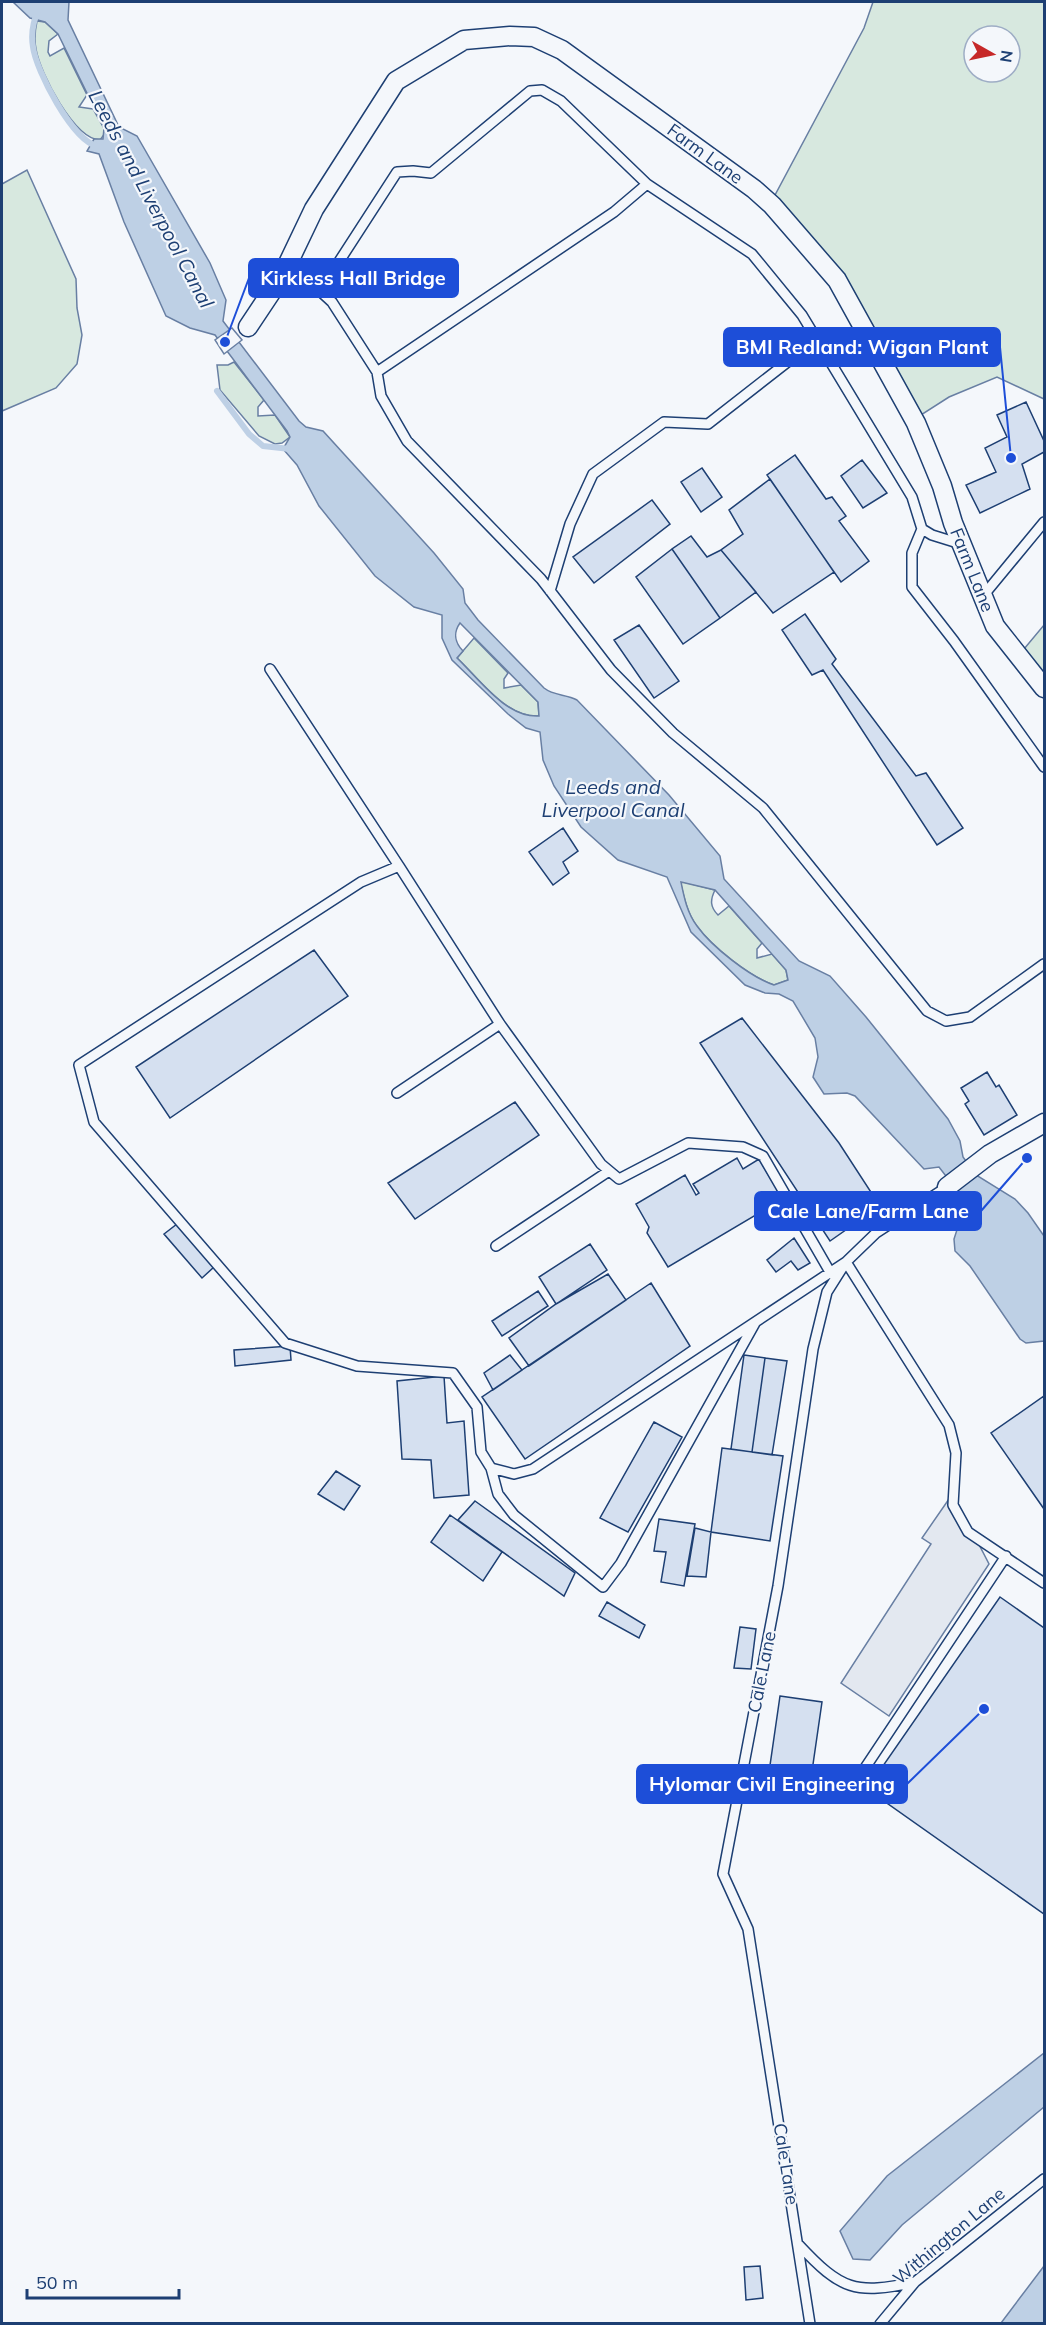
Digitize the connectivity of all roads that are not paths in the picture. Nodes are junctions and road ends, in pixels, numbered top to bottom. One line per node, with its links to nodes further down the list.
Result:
1 (647, 184): 3 (lane); 4 (lane); 4 (lane)
2 (248, 327): 7 (street, Farm Lane)
3 (817, 339): 6 (lane); 8 (lane)
4 (377, 372): 8 (lane)
5 (1044, 522): 9 (lane)
6 (922, 529): 7 (lane); 12 (lane)
7 (961, 544): 9 (street, Farm Lane)
8 (550, 591): 14 (lane)
9 (982, 596): 11 (street, Farm Lane)
10 (270, 669): 13 (lane)
11 (1044, 687)
12 (1044, 767)
13 (399, 866): 15 (lane); 24 (lane)
14 (1044, 964)
15 (500, 1024): 16 (lane); 18 (lane)
16 (397, 1094)
17 (1044, 1123): 19 (street, Cale Lane)
18 (609, 1171): 20 (lane); 22 (lane)
19 (947, 1187): 21 (lane, Cale Lane)
20 (496, 1246)
21 (846, 1262): 22 (lane); 25 (lane); 29 (lane, Cale Lane)
22 (830, 1272): 23 (lane)
23 (756, 1321): 24 (lane); 24 (lane)
24 (491, 1468)
25 (1006, 1556): 26 (lane); 27 (lane)
26 (1044, 1583)
27 (853, 1786)
28 (1044, 2179): 30 (lane, Withington Lane)
29 (800, 2245): 30 (lane); 31 (lane, Cale Lane)
30 (915, 2282): 32 (lane, Withington Lane)
31 (810, 2324)
32 (880, 2324)

